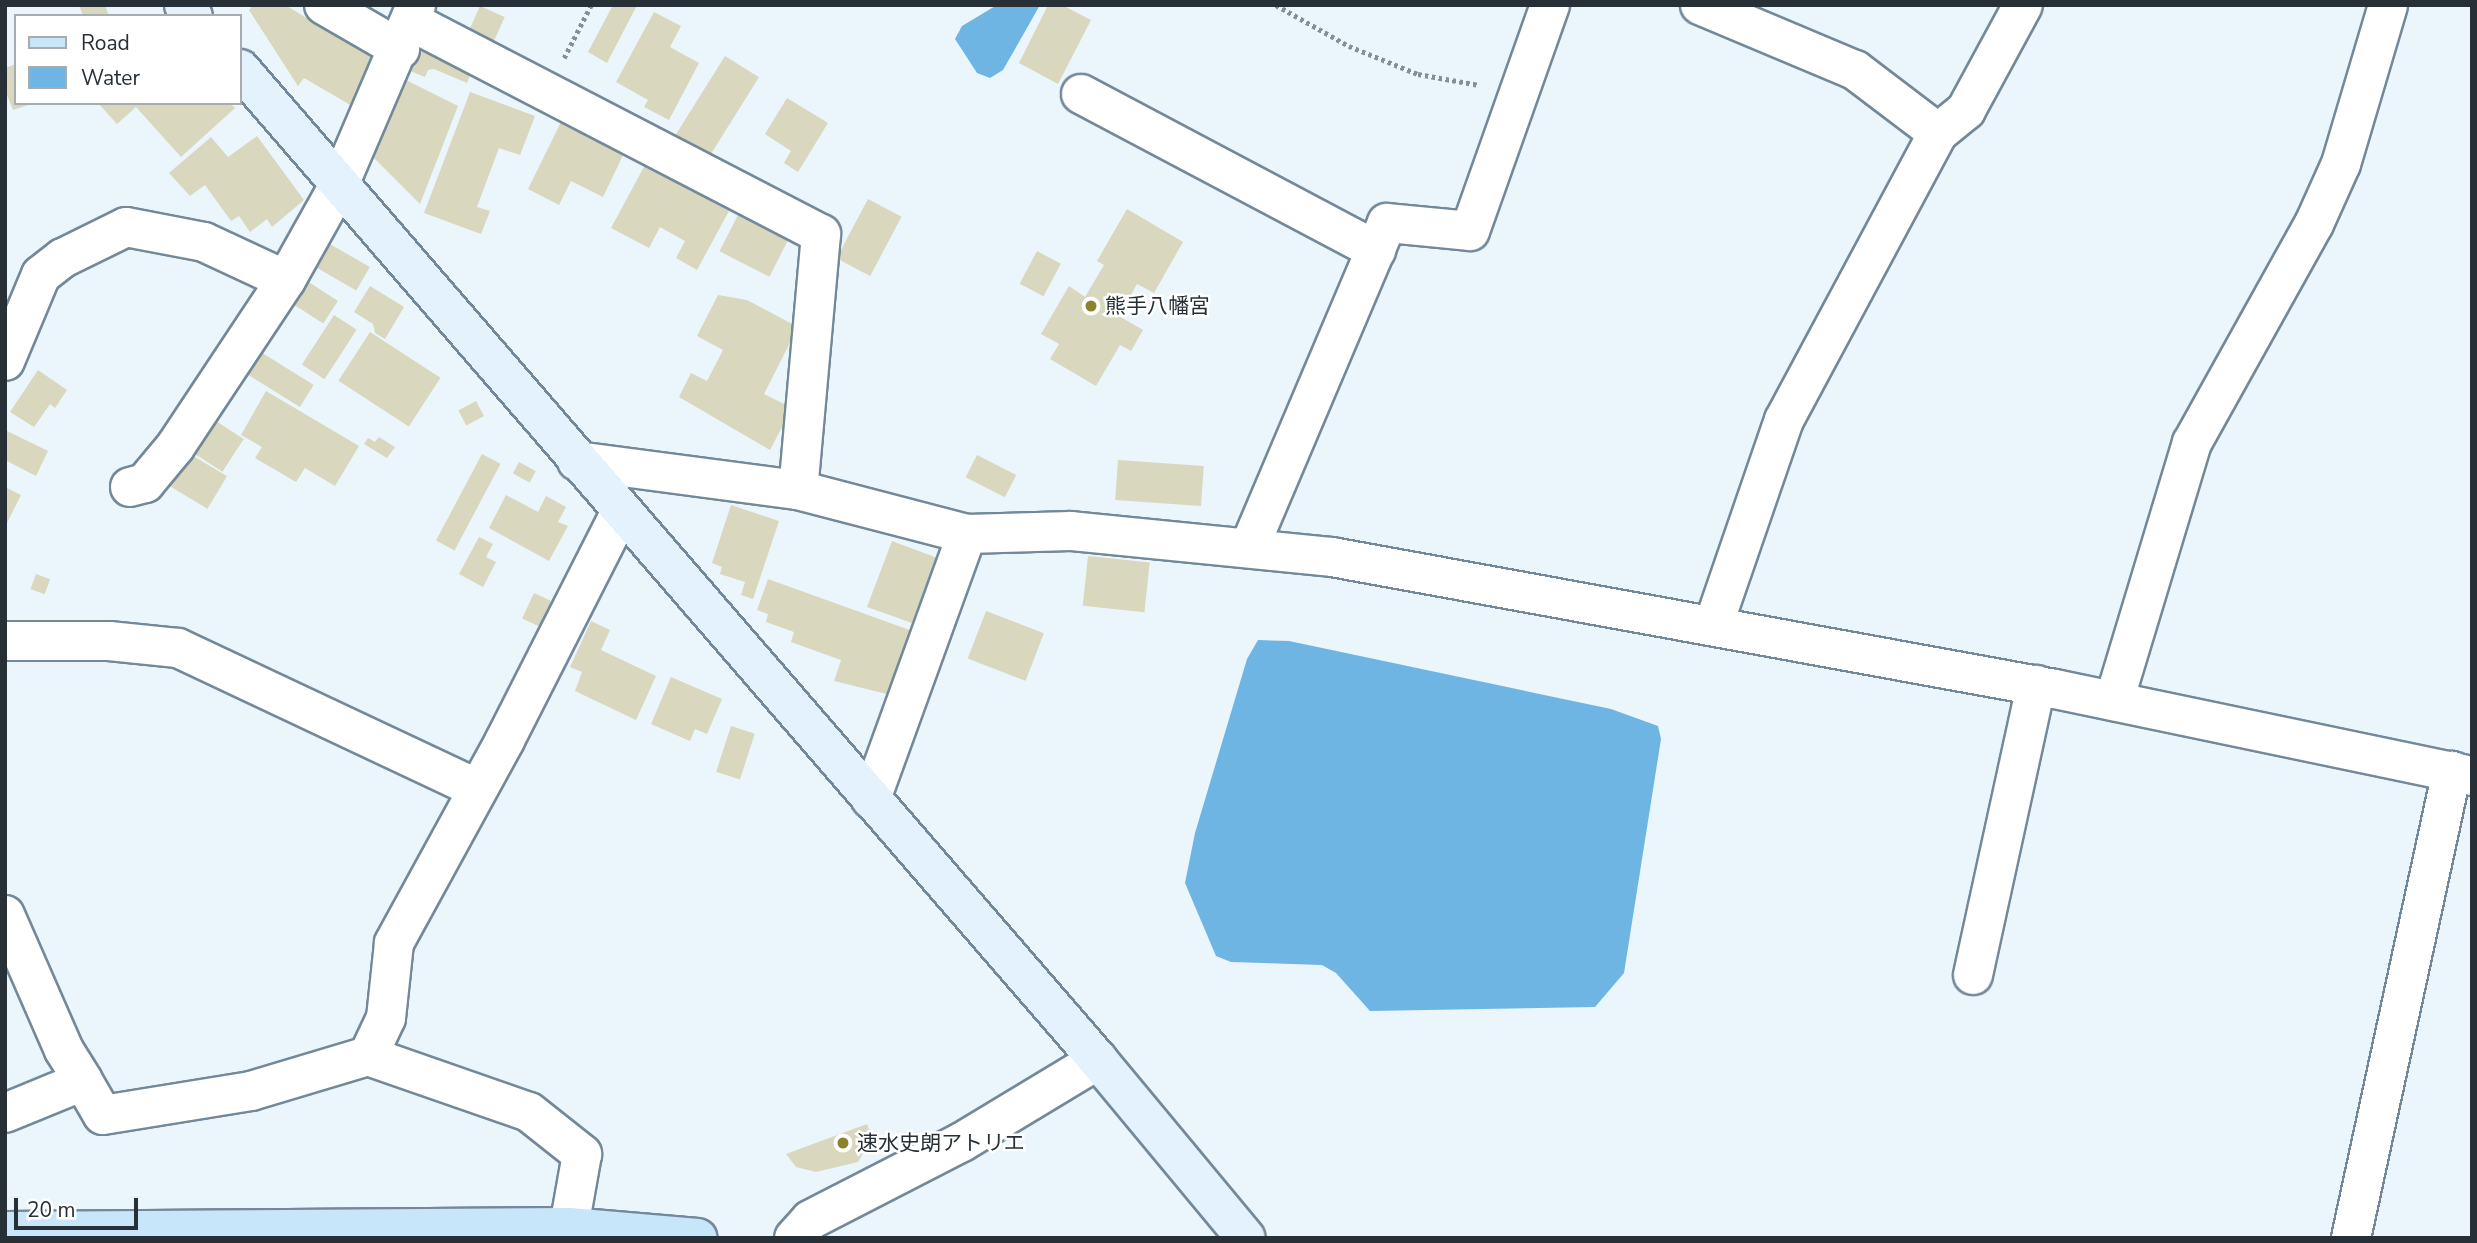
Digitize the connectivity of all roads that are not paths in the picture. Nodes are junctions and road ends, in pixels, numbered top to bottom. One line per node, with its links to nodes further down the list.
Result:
1 (324, 5): 6 (street)
2 (1550, 5): 11 (street)
3 (1700, 5): 9 (street)
4 (2023, 5): 9 (street)
5 (2388, 5): 23 (street)
6 (409, 25): 10 (street); 16 (street)
7 (242, 71): 10 (street)
8 (1082, 94): 11 (street)
9 (1938, 133): 20 (street)
10 (340, 185): 12 (street); 14 (street)
11 (1376, 250): 19 (street)
12 (286, 280): 13 (street); 15 (street)
13 (5, 361)
14 (577, 461): 16 (street); 17 (street)
15 (131, 487)
16 (798, 490): 18 (street)
17 (621, 511): 25 (street); 26 (street)
18 (967, 534): 19 (street); 26 (street)
19 (1249, 548): 20 (street)
20 (1713, 626): 22 (street)
21 (5, 641): 25 (street)
22 (2036, 685): 23 (street); 28 (street)
23 (2114, 701): 24 (street)
24 (2462, 773): 38 (street)
25 (477, 789): 29 (street)
26 (871, 799): 30 (street)
27 (5, 915): 31 (street)
28 (1973, 975)
29 (368, 1056): 31 (street); 33 (street)
30 (1098, 1060): 36 (street); 37 (street)
31 (83, 1081): 32 (street)
32 (5, 1113)
33 (569, 1227): 34 (main road); 35 (main road)
34 (5, 1231)
35 (698, 1238)
36 (794, 1238)
37 (1246, 1238)
38 (2351, 1238)

